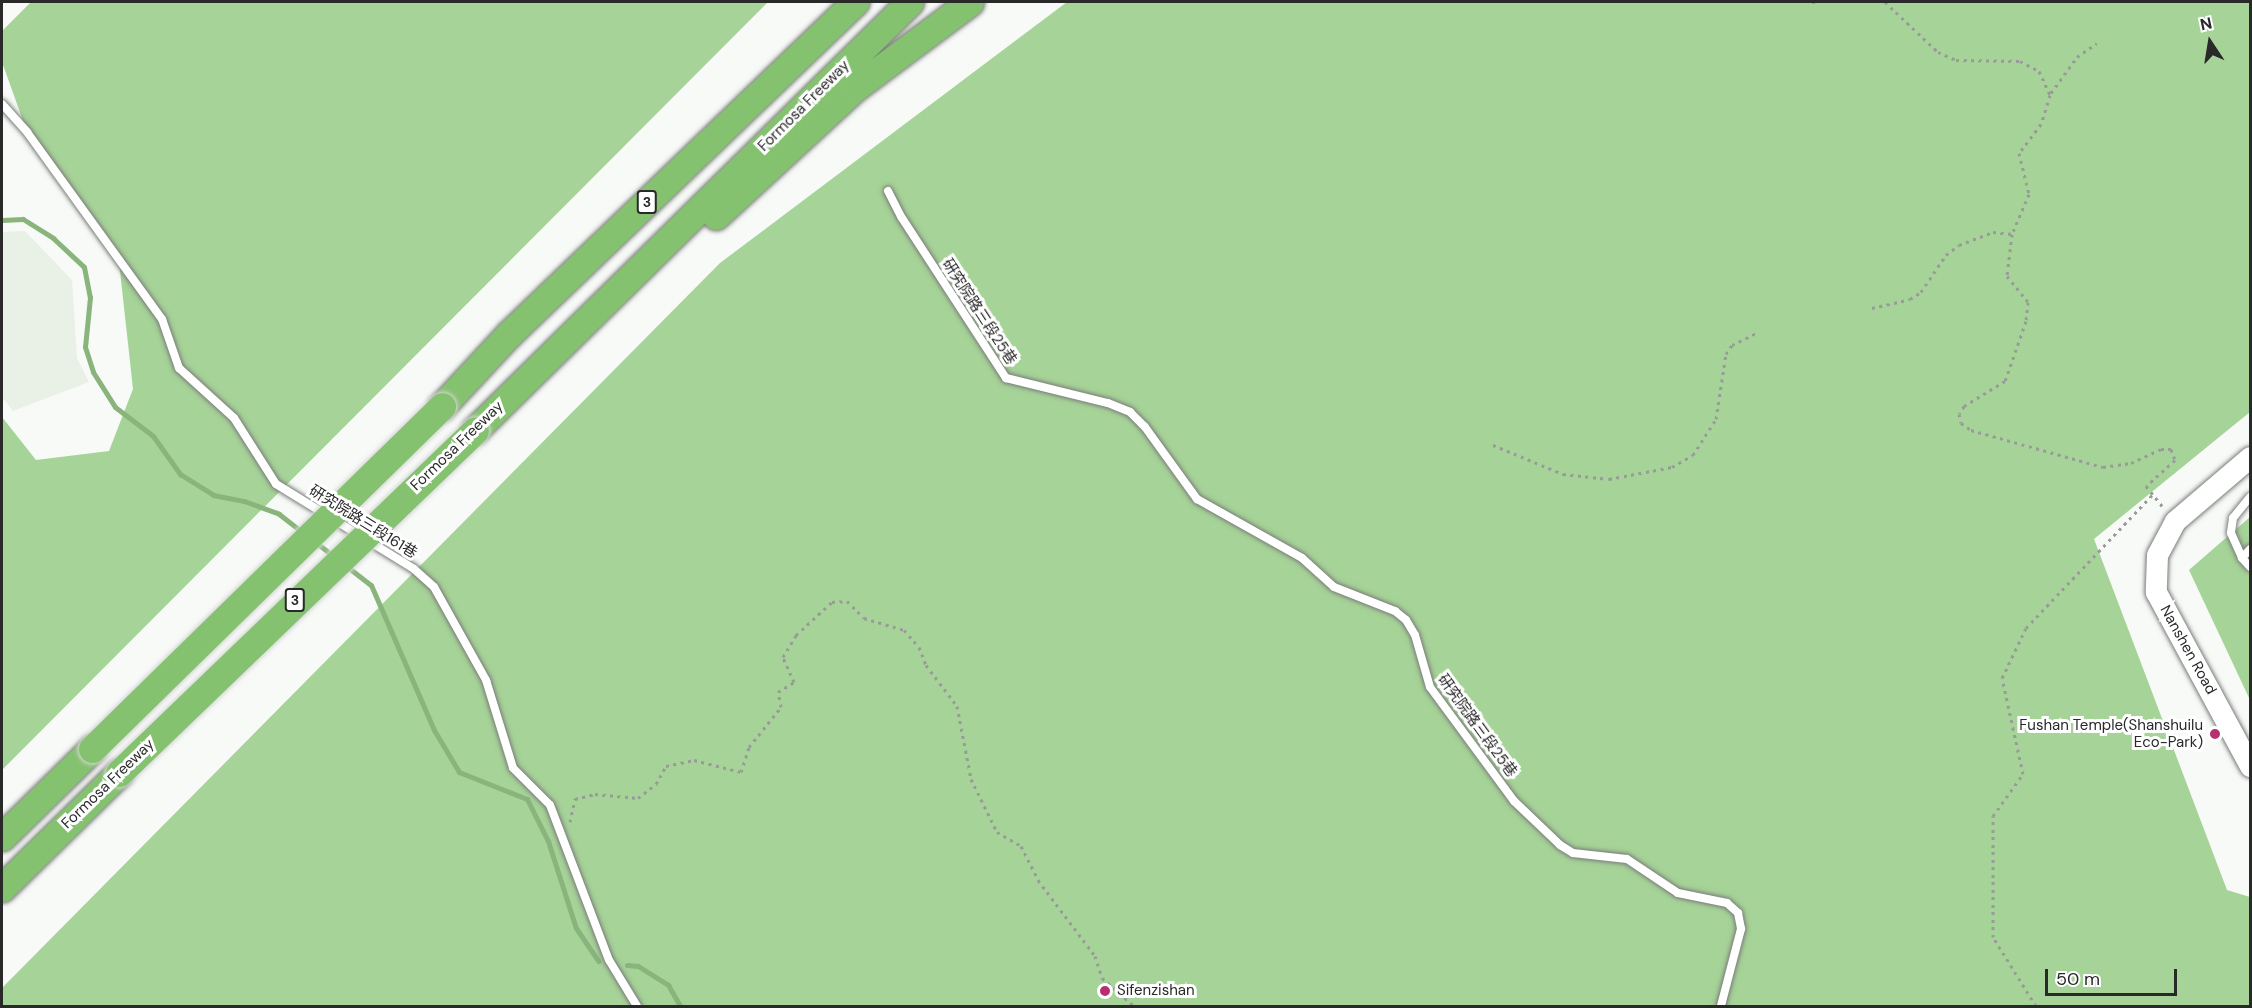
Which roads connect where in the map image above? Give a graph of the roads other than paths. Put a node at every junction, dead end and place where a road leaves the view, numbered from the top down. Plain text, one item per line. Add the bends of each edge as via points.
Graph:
1 (855, 2) edge
2 (910, 2) edge
3 (970, 2) edge
4 (2, 104) edge
5 (888, 190) dead end
6 (560, 345) junction
7 (2250, 457) edge
8 (2250, 497) edge
9 (2250, 549) edge
10 (2242, 558) junction
11 (2250, 567) edge
12 (2250, 766) edge
13 (2, 837) edge
14 (2, 888) edge
15 (637, 1006) edge
16 (1721, 1006) edge

1 - 13 highway, 3, bridge via 518,326 442,406
2 - 6 highway, Formosa Freeway / 3
3 - 6 highway via 856,87 738,197
4 - 15 lane, 研究院路三段161巷 via 27,132 162,319 179,368 234,418 276,484 414,569 434,587 486,680 513,768 550,804 609,960
5 - 16 lane, 研究院路三段25巷 via 902,218 1006,378 1130,412 1197,499 1302,558 1334,587 1395,611 1406,620 1415,634 1422,670 1436,696 1514,801 1560,845 1573,853 1627,859 1678,893 1727,903 1738,913 1741,929
6 - 14 highway, Formosa Freeway / 3, bridge
7 - 12 main road, Nanshen Road via 2175,521 2157,555 2156,592
8 - 10 lane via 2233,518 2235,548
9 - 10 lane
10 - 11 lane

